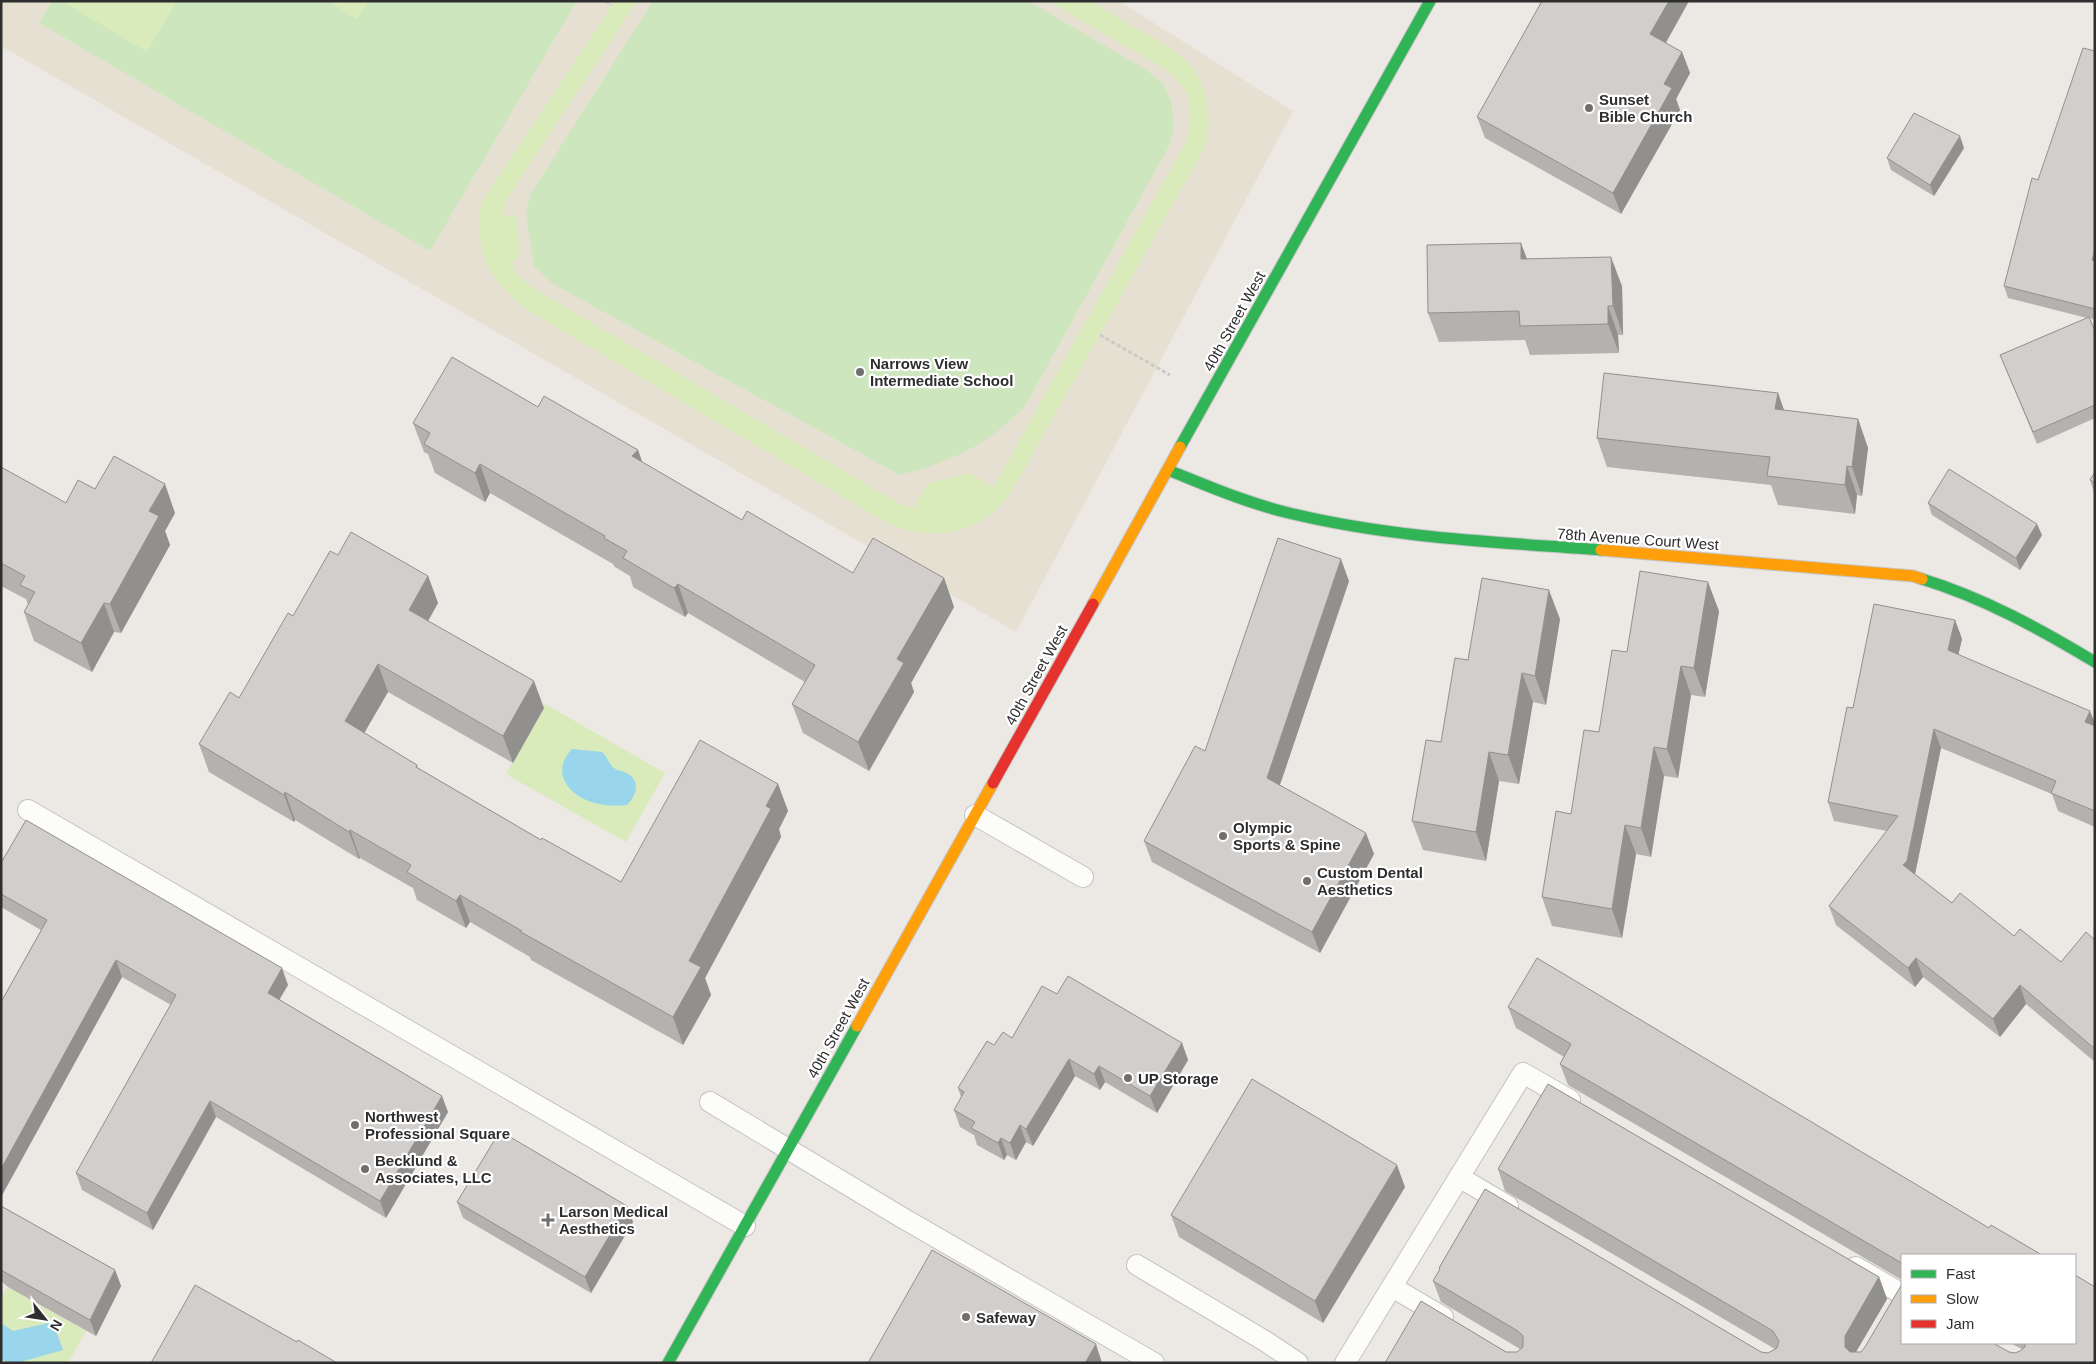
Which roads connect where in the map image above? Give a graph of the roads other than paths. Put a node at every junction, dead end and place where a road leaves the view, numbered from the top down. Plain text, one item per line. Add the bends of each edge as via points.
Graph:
1 (1430, 1) edge
2 (1168, 470) junction
3 (2095, 662) edge
4 (28, 810) dead end
5 (975, 815) junction
6 (1083, 877) dead end
7 (710, 1102) dead end
8 (1583, 1108) edge
9 (788, 1149) junction
10 (1459, 1177) junction
11 (1527, 1217) edge
12 (745, 1226) junction
13 (1842, 1258) edge
14 (1137, 1266) dead end
15 (1392, 1287) junction
16 (1899, 1300) edge
17 (1460, 1327) edge
18 (668, 1363) edge
19 (1154, 1363) edge
20 (1298, 1363) edge
21 (1345, 1363) edge

1 - 2 street, 40th Street West
2 - 3 street, 78th Avenue Court West via 1244,500 1332,523 1428,536 1914,576 1944,584 1985,602 2035,626
2 - 5 street, 40th Street West
4 - 12 lane
5 - 6 lane
5 - 9 street, 40th Street West
7 - 9 lane
8 - 10 lane via 1523,1073
9 - 12 street, 40th Street West
9 - 19 lane
10 - 11 lane
10 - 15 lane
12 - 18 street, 40th Street West
13 - 16 lane
14 - 20 lane
15 - 17 lane
15 - 21 lane

